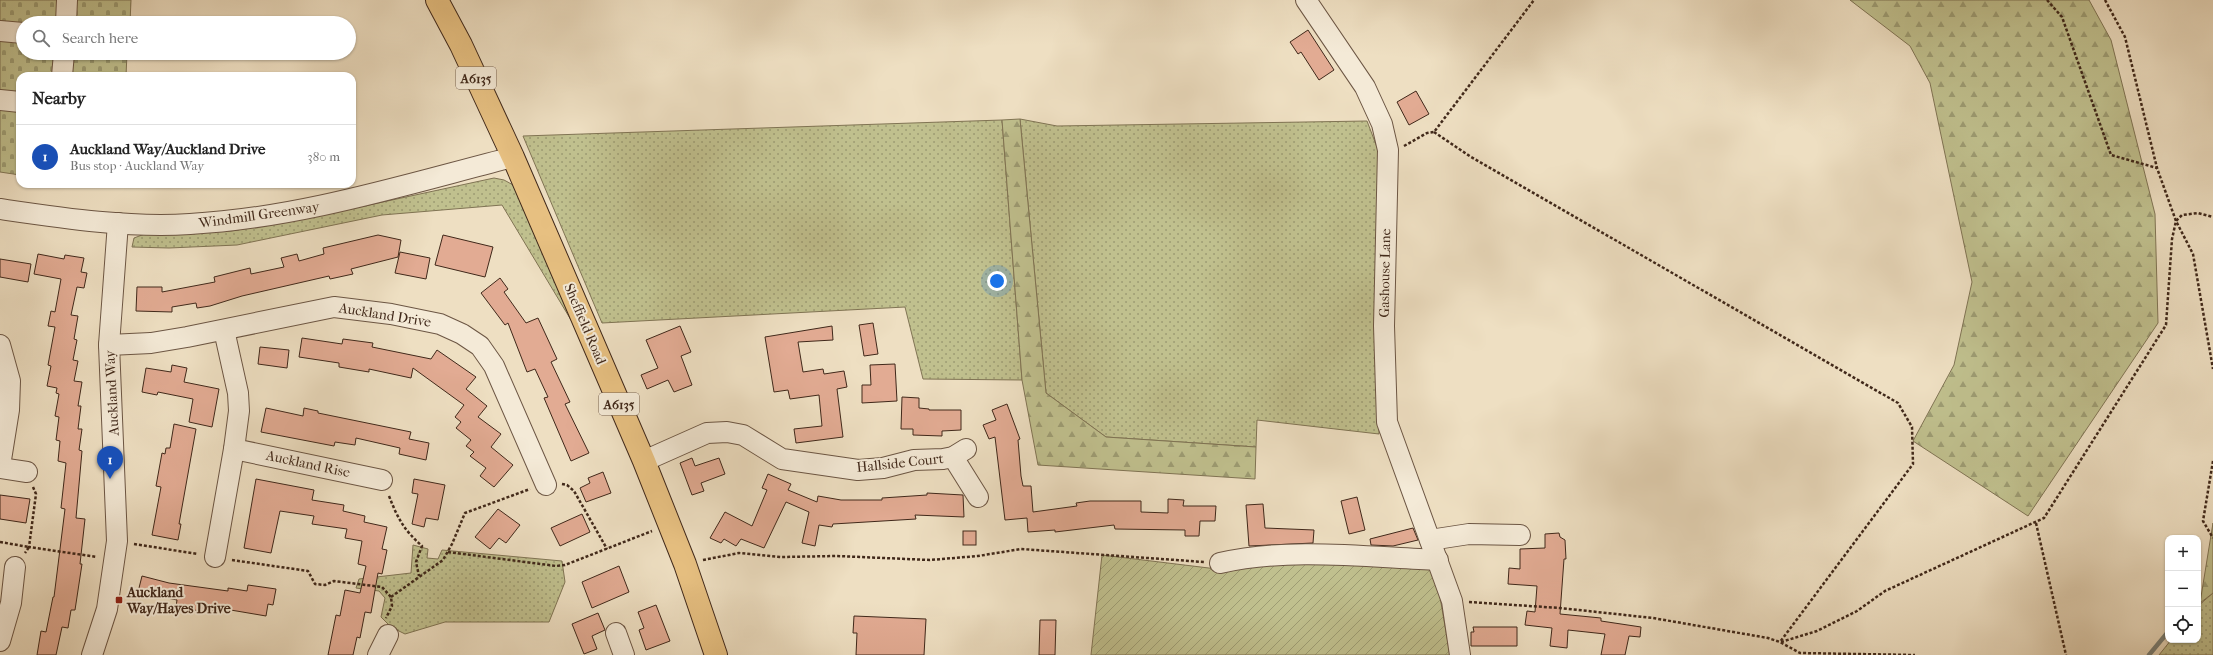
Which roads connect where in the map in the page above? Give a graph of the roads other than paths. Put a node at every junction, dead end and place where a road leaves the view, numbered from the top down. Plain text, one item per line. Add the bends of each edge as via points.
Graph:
1 (67, 0) edge
2 (437, 0) edge
3 (1306, 0) edge
4 (66, 16) edge
5 (0, 32) edge
6 (16, 33) edge
7 (63, 60) edge
8 (62, 72) edge
9 (0, 100) edge
10 (16, 102) edge
11 (513, 157) junction
12 (0, 209) edge
13 (118, 223) junction
14 (224, 330) junction
15 (0, 345) edge
16 (109, 345) junction
17 (234, 449) junction
18 (644, 461) junction
19 (0, 467) edge
20 (26, 472) road end
21 (382, 480) road end
22 (546, 484) road end
23 (978, 497) dead end
24 (1520, 535) dead end
25 (1430, 540) junction
26 (215, 557) road end
27 (1438, 560) junction
28 (1220, 563) road end
29 (15, 567) dead end
30 (616, 633) dead end
31 (388, 635) road end
32 (0, 640) edge
33 (92, 655) edge
34 (378, 655) edge
35 (624, 655) edge
36 (716, 655) edge
37 (1460, 655) edge

1 - 4 street
2 - 11 main road, Sheffield Road / A6135
3 - 25 street, Gashouse Lane via 1364,87 1382,124 1388,150 1384,326 1387,422
5 - 6 street
7 - 8 street
9 - 10 street
11 - 13 street, Windmill Greenway via 278,215 189,224
11 - 18 main road, Sheffield Road / A6135
12 - 13 street, Windmill Greenway
13 - 16 street, Auckland Way
14 - 16 street, Auckland Drive via 151,343
14 - 17 street via 238,393 239,411
14 - 22 street, Auckland Drive via 334,307 391,314 440,324 462,334 480,346 494,366
15 - 19 street via 10,381 9,410
16 - 33 street, Auckland Way via 117,551 107,608
17 - 21 street, Auckland Rise
17 - 26 street
18 - 23 street, Hallside Court via 707,433 727,432 743,435 782,459 858,470 883,468 914,460 943,459 959,453
18 - 36 main road, Sheffield Road / A6135 via 686,564
19 - 20 street
24 - 25 street via 1469,534
25 - 27 street, Gashouse Lane
27 - 28 street via 1301,555 1244,558
27 - 37 street, Gashouse Lane via 1452,601
29 - 32 street via 11,603
30 - 35 street
31 - 34 street

